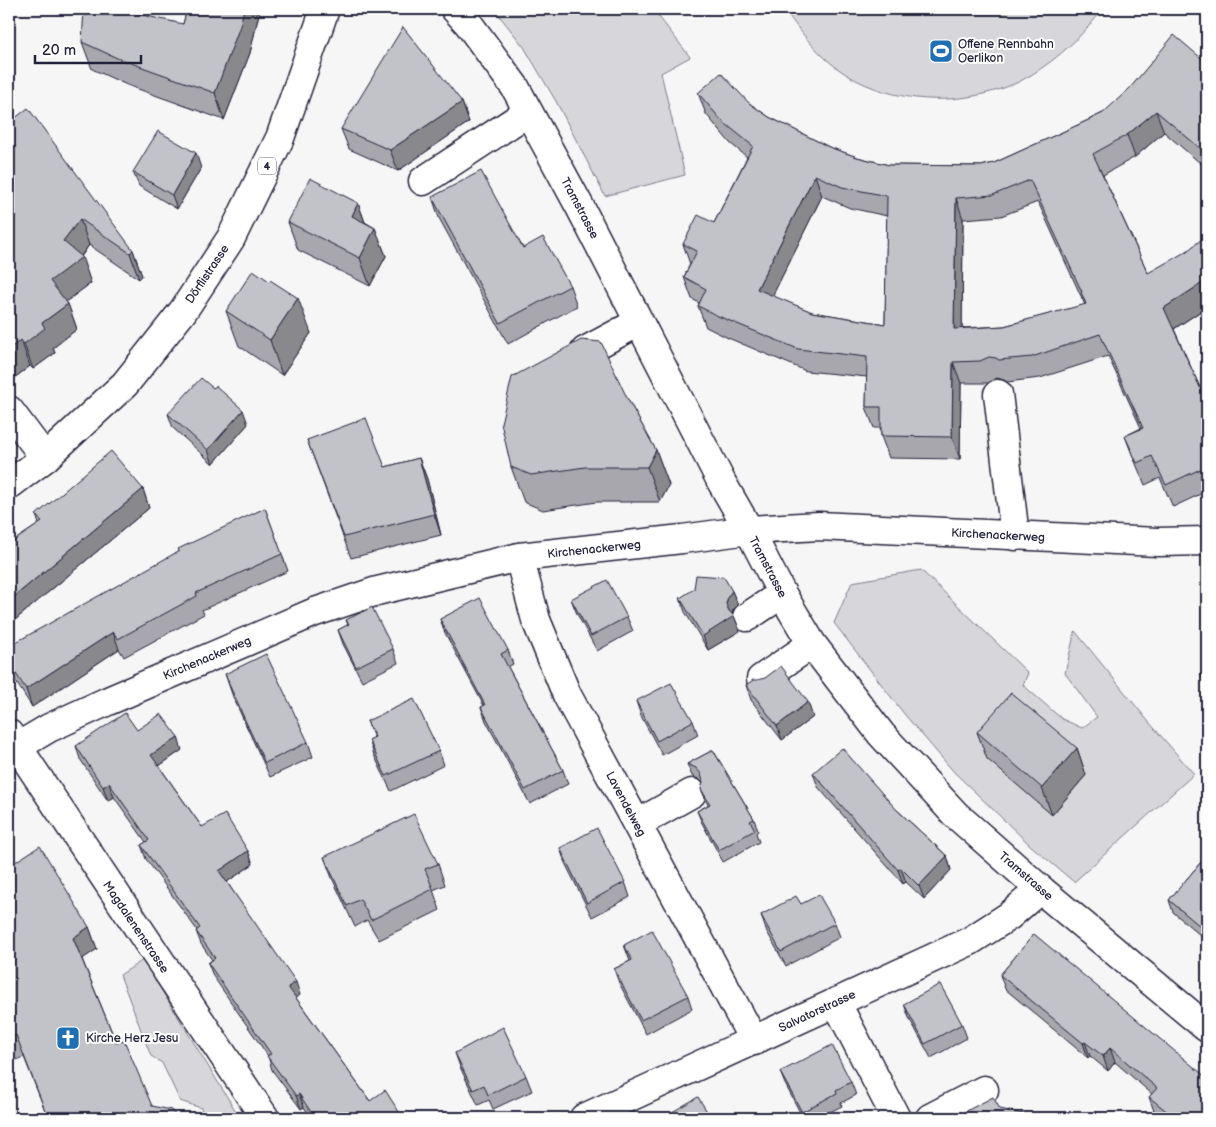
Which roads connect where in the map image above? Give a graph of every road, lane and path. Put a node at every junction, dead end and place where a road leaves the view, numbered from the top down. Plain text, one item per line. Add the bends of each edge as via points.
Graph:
1 (325, 9) edge
2 (455, 9) edge
3 (528, 112) junction
4 (423, 181) dead end
5 (639, 322) junction
6 (585, 351) edge
7 (998, 394) dead end
8 (10, 414) edge
9 (45, 458) junction
10 (9, 486) edge
11 (749, 530) junction
12 (1015, 536) junction
13 (1207, 541) edge
14 (519, 557) junction
15 (782, 594) junction
16 (747, 617) dead end
17 (812, 644) junction
18 (761, 679) edge
19 (13, 740) edge
20 (692, 793) dead end
21 (637, 824) junction
22 (1040, 889) junction
23 (836, 1002) junction
24 (1207, 1028) edge
25 (754, 1041) junction
26 (984, 1090) dead end
27 (597, 1116) edge
28 (265, 1118) edge
29 (896, 1118) edge
30 (930, 1118) edge

1 - 9 street, Dörflistrasse / 4 via 280,138 231,238 183,311 125,384
2 - 3 street, Tramstrasse via 515,87
3 - 4 street
3 - 5 street, Tramstrasse
5 - 6 street
5 - 11 street, Tramstrasse
7 - 12 street
8 - 9 street
9 - 10 street, Dörflistrasse / 4
11 - 12 street, Kirchenackerweg via 819,526
11 - 14 street, Kirchenackerweg
11 - 15 street, Tramstrasse
12 - 13 street, Kirchenackerweg
14 - 19 street, Kirchenackerweg via 377,591 315,612 49,728
14 - 21 street, Lavendelweg via 536,620 567,695
15 - 16 street
15 - 17 street, Tramstrasse
17 - 18 street
17 - 22 street, Tramstrasse via 881,734 955,814
19 - 28 street, Magdalenenstrasse
20 - 21 street
21 - 25 street, Lavendelweg
22 - 23 street, Salvatorstrasse via 1010,916 970,941
22 - 24 street, Tramstrasse
23 - 25 street, Salvatorstrasse
23 - 29 street
25 - 27 street, Salvatorstrasse
26 - 30 street

